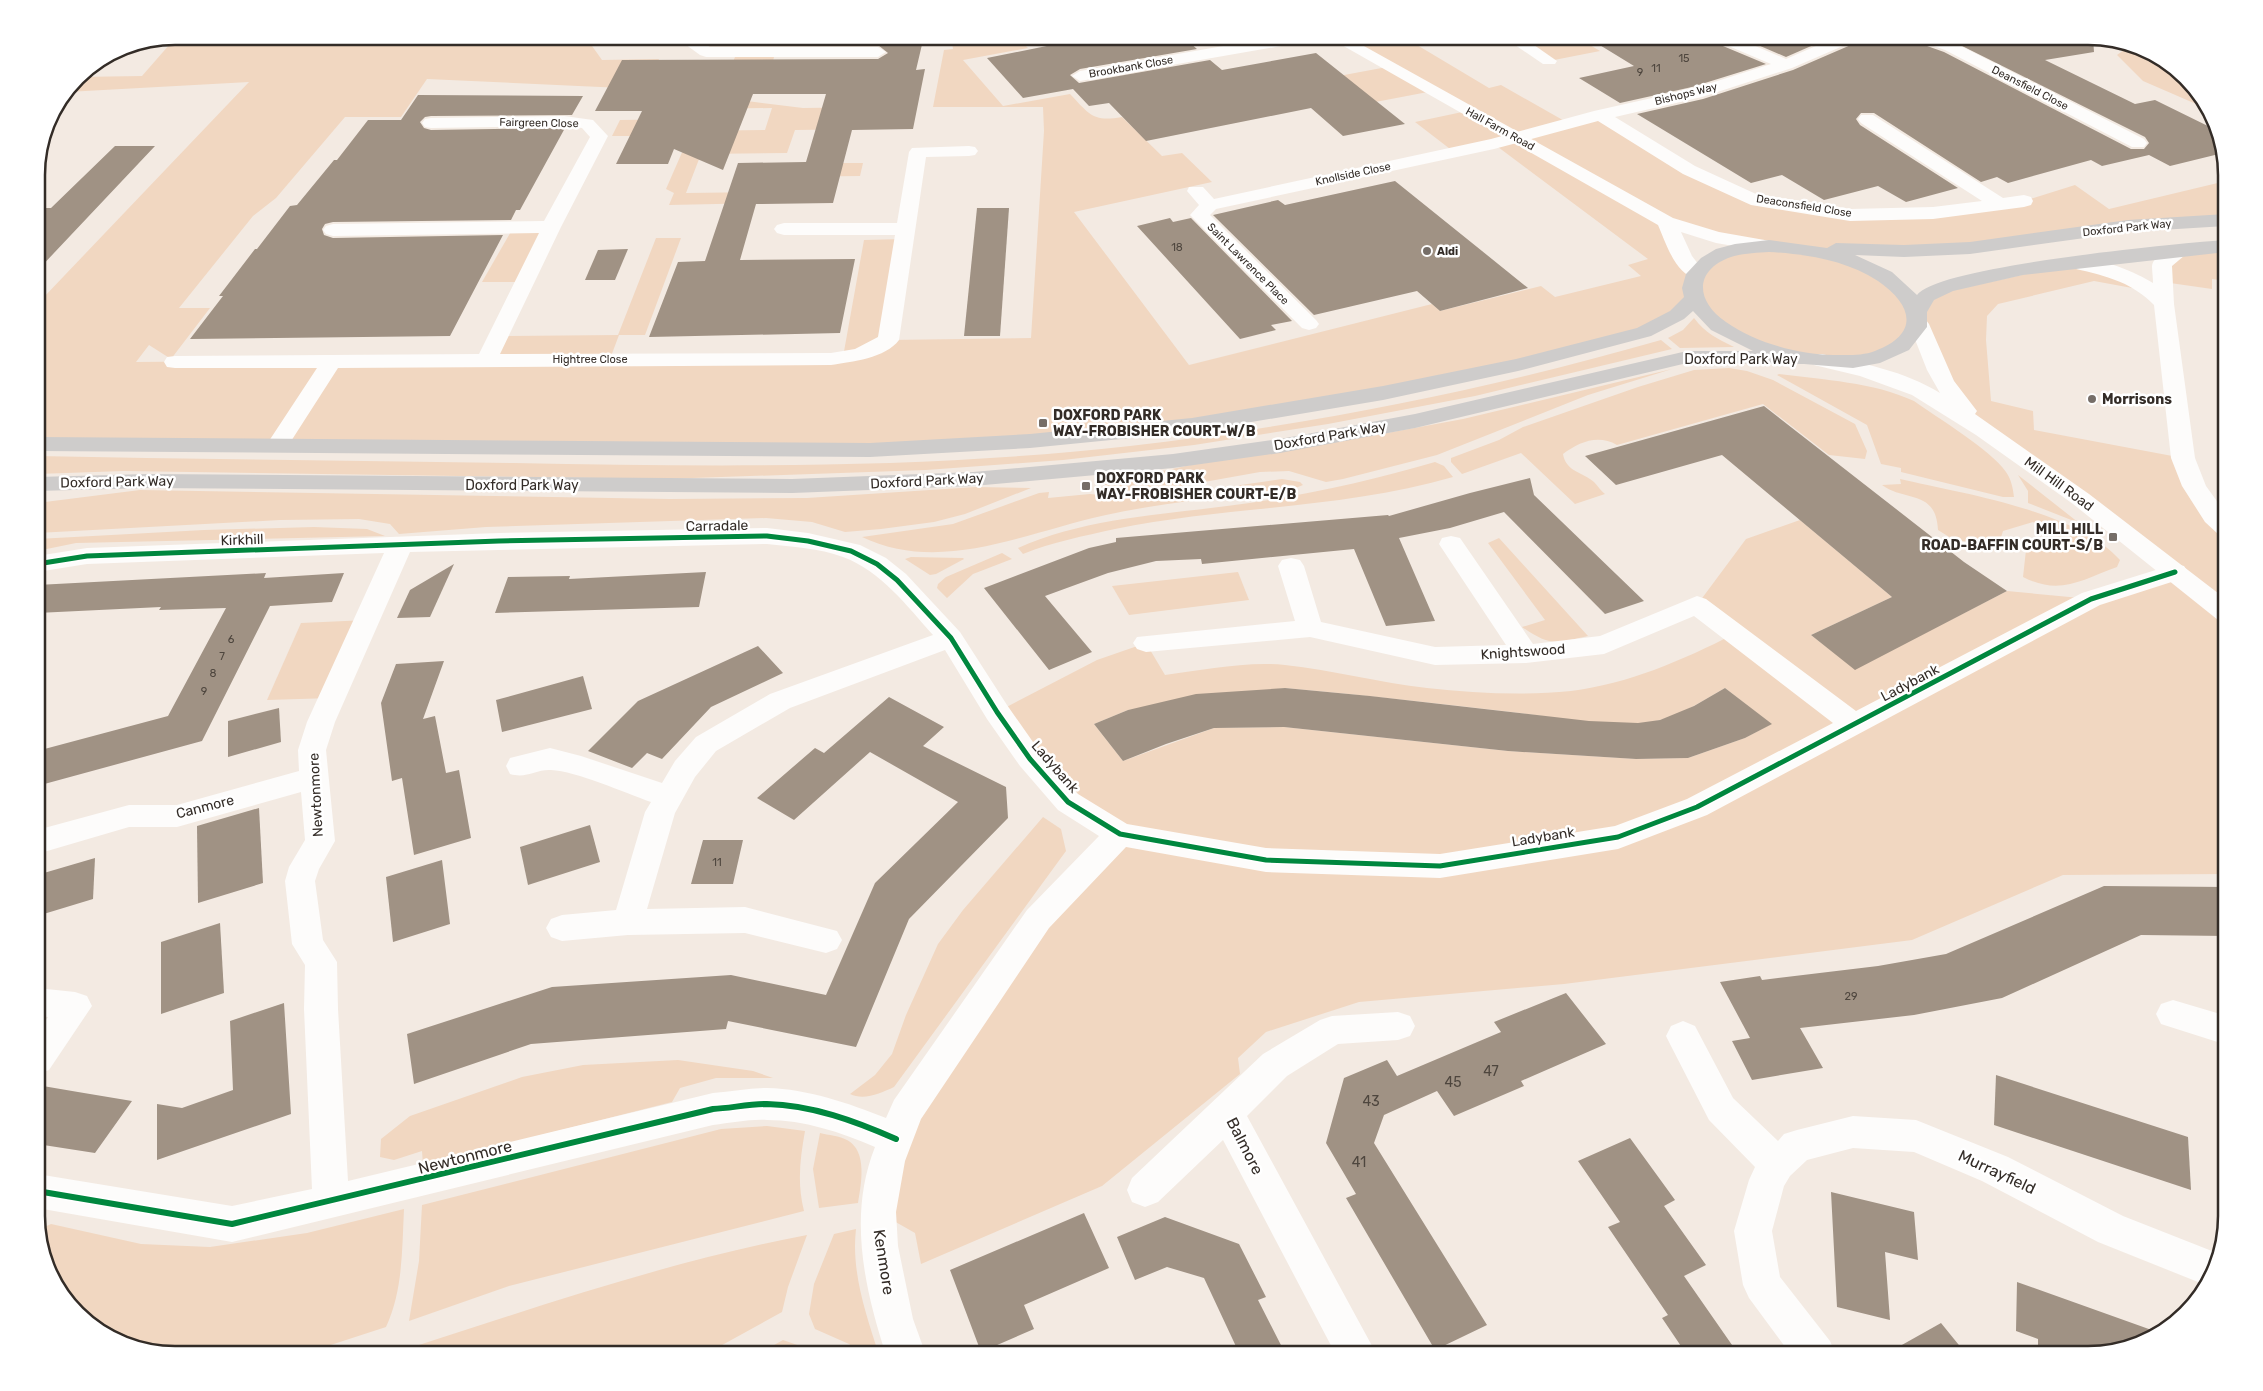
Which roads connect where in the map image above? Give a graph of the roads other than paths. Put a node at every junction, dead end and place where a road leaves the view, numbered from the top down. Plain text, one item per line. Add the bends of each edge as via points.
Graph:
1 (696, 45) edge
2 (1238, 45) edge
3 (1258, 45) edge
4 (1350, 45) edge
5 (1524, 45) edge
6 (1739, 45) edge
7 (1832, 45) edge
8 (1945, 45) edge
9 (1241, 48) junction
10 (878, 52) dead end
11 (1549, 61) dead end
12 (1786, 65) junction
13 (1080, 76) dead end
14 (1600, 115) junction
15 (1867, 119) dead end
16 (431, 123) dead end
17 (2146, 127) dead end
18 (2118, 133) junction
19 (1514, 136) junction
20 (1895, 137) junction
21 (1870, 140) dead end
22 (2138, 143) dead end
23 (969, 151) dead end
24 (1203, 198) joint
25 (2024, 201) dead end
26 (1999, 204) junction
27 (2218, 220) edge
28 (1666, 222) junction
29 (551, 227) junction
30 (784, 229) dead end
31 (906, 229) junction
32 (333, 230) dead end
33 (1769, 246) junction
34 (1790, 247) junction
35 (2218, 247) edge
36 (2181, 250) junction
37 (2075, 262) junction
38 (1695, 273) junction
39 (1694, 299) junction
40 (2164, 304) junction
41 (1918, 318) junction
42 (1309, 324) dead end
43 (487, 359) junction
44 (1814, 359) junction
45 (332, 360) junction
46 (175, 362) dead end
47 (1984, 430) junction
48 (45, 444) edge
49 (278, 444) junction
50 (45, 484) edge
51 (2218, 521) edge
52 (448, 544) joint
53 (1452, 544) dead end
54 (400, 546) junction
55 (45, 563) edge
56 (1291, 566) dead end
57 (2175, 572) junction
58 (2218, 607) edge
59 (1310, 628) junction
60 (951, 638) junction
61 (1146, 643) dead end
62 (1526, 654) junction
63 (1855, 725) junction
64 (520, 766) dead end
65 (314, 778) junction
66 (668, 797) junction
67 (1120, 834) junction
68 (45, 839) edge
69 (628, 922) junction
70 (562, 928) dead end
71 (826, 940) dead end
72 (45, 1003) edge
73 (2173, 1014) dead end
74 (1398, 1026) dead end
75 (2218, 1028) edge
76 (1683, 1036) dead end
77 (45, 1046) edge
78 (1227, 1113) junction
79 (896, 1139) junction
80 (1777, 1164) junction
81 (1145, 1190) dead end
82 (45, 1193) edge
83 (330, 1202) junction
84 (2207, 1267) edge
85 (903, 1346) edge
86 (1352, 1346) edge
87 (1809, 1346) edge

1 - 10 street via 706,52 831,61
2 - 9 street
3 - 9 street, Brookbank Close
4 - 19 street, Hall Farm Road
5 - 11 street
6 - 12 street
7 - 12 street, Bishops Way
8 - 18 street, Deansfield Close
9 - 13 street, Brookbank Close
12 - 14 street, Bishops Way via 1696,93
14 - 19 street, Bishops Way
14 - 26 street, Deaconsfield Close via 1689,170 1751,198 1850,215 1933,213
15 - 20 street
16 - 29 street, Fairgreen Close via 564,121 587,124 599,136
17 - 18 street
18 - 22 street, Deansfield Close
19 - 24 street, Knollside Close via 1494,144
19 - 28 street, Hall Farm Road
20 - 21 street
20 - 26 street
23 - 31 street, Hightree Close via 918,152
24 - 42 street, Saint Lawrence Place via 1198,215
25 - 26 street, Deaconsfield Close
27 - 34 main road, Doxford Park Way via 2128,226 1970,248 1904,251
28 - 33 street, Hall Farm Road via 1716,237
28 - 38 street via 1683,257
29 - 32 street
29 - 43 street, Fairgreen Close
30 - 31 street
31 - 43 street, Hightree Close via 888,340 861,354 831,359
33 - 34 main road, Doxford Park Way
33 - 38 main road, Doxford Park Way via 1718,255
34 - 41 main road, Doxford Park Way via 1828,254 1876,272 1904,290
35 - 36 main road, Doxford Park Way
36 - 37 main road, Doxford Park Way
36 - 40 street via 2162,264
37 - 40 street via 2122,272 2154,292
37 - 41 main road, Doxford Park Way via 2023,269 1946,287 1927,296
38 - 39 main road via 1691,288
39 - 44 main road, Doxford Park Way via 1716,324 1731,334 1766,349
39 - 49 main road via 1677,315 1644,332 1518,365 1383,393 1173,427 1030,441 870,450
40 - 51 street via 2183,458 2194,486
41 - 44 main road, Doxford Park Way via 1908,342 1892,352 1856,363
41 - 47 street, Mill Hill Road via 1933,364 1949,393
43 - 45 street, Hightree Close
44 - 47 street, Mill Hill Road via 1867,371 1920,390
44 - 50 main road, Doxford Park Way via 1687,357 1415,421 1280,446 1173,461 973,479 792,486 147,481
45 - 46 street, Hightree Close
45 - 49 street
47 - 57 street, Mill Hill Road
48 - 49 main road
52 - 54 street, Kirkhill
52 - 60 street, Carradale via 499,540 767,536 808,541 851,550 877,564
53 - 62 street
54 - 55 street, Kirkhill via 87,556
54 - 65 street, Newtonmore via 321,722 312,750
56 - 59 street
57 - 58 street, Mill Hill Road
57 - 63 street, Ladybank via 2091,599
59 - 61 street, Knightswood
59 - 62 street, Knightswood via 1435,656
60 - 66 street via 780,701 739,723 706,744 684,769
60 - 67 street, Ladybank via 1030,759 1068,802
62 - 63 street, Knightswood via 1604,644 1697,605
63 - 67 street, Ladybank via 1697,807 1618,836 1440,866 1266,860
64 - 66 street via 550,759 571,763
65 - 68 street, Canmore via 177,816 129,816
65 - 83 street, Newtonmore via 320,841 304,867 300,881 308,944 322,962 321,1009
66 - 69 street via 660,812
67 - 79 street via 1038,919 906,1110
69 - 70 street
69 - 71 street via 745,920
72 - 77 street via 74,1006
73 - 75 street
74 - 78 street, Balmore via 1332,1030 1275,1065
76 - 80 street via 1721,1109
78 - 81 street
78 - 86 street, Balmore
79 - 83 street, Newtonmore via 860,1123 817,1111 767,1104 713,1109
79 - 85 street, Kenmore via 888,1160 878,1212 879,1246 894,1320
80 - 84 street, Murrayfield via 1797,1146 1853,1132 1916,1136 1995,1169 2111,1229
80 - 87 street, Murrayfield via 1768,1180 1753,1231 1762,1285
82 - 83 street, Newtonmore via 232,1224

